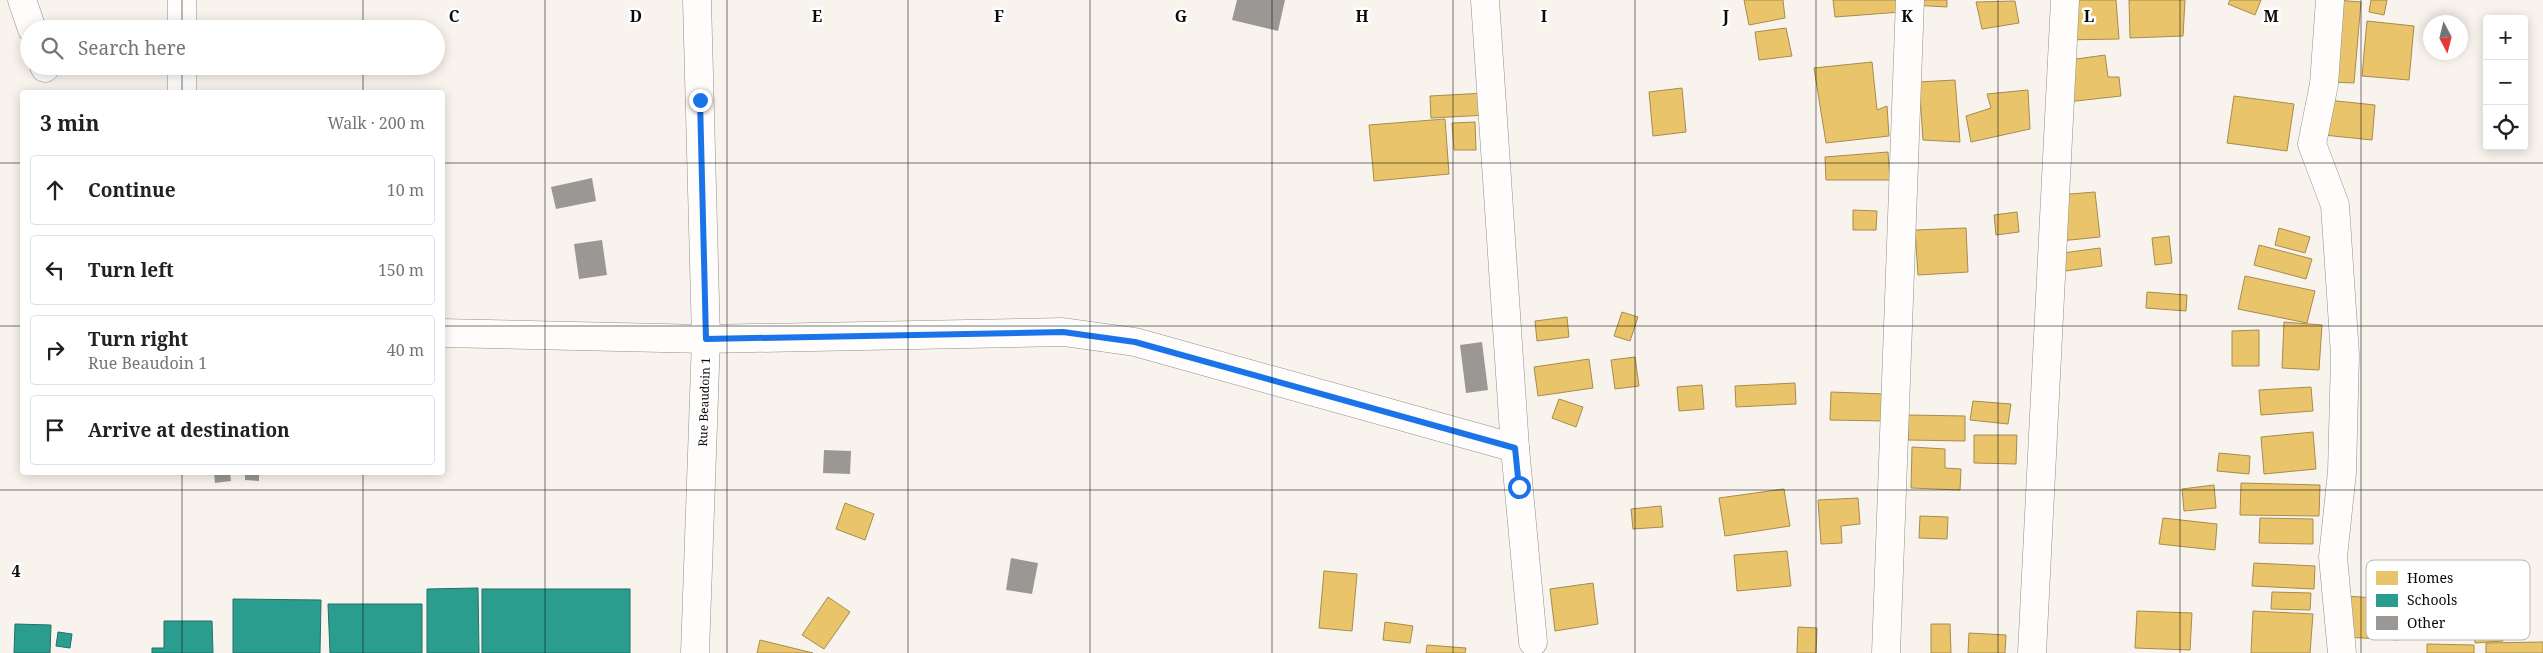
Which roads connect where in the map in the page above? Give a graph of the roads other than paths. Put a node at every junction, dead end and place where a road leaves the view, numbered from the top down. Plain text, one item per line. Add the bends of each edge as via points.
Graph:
1 (22, 0) edge
2 (182, 0) edge
3 (698, 0) edge
4 (1485, 0) edge
5 (1910, 0) edge
6 (2064, 0) edge
7 (2330, 0) edge
8 (29, 20) edge
9 (182, 20) edge
10 (182, 75) edge
11 (182, 90) edge
12 (445, 333) edge
13 (706, 339) junction
14 (1515, 448) junction
15 (1533, 642) dead end
16 (695, 653) edge
17 (1886, 653) edge
18 (2032, 653) edge
19 (2342, 653) edge

1 - 8 street
2 - 9 street
3 - 13 street, Rue Beaudoin 1
4 - 14 street
5 - 17 street
6 - 18 street
7 - 19 street via 2324,84 2312,144 2335,205 2345,355 2342,472 2333,557
10 - 11 street
12 - 13 street
13 - 14 street via 1063,332 1135,342
13 - 16 street, Rue Beaudoin 1
14 - 15 street

